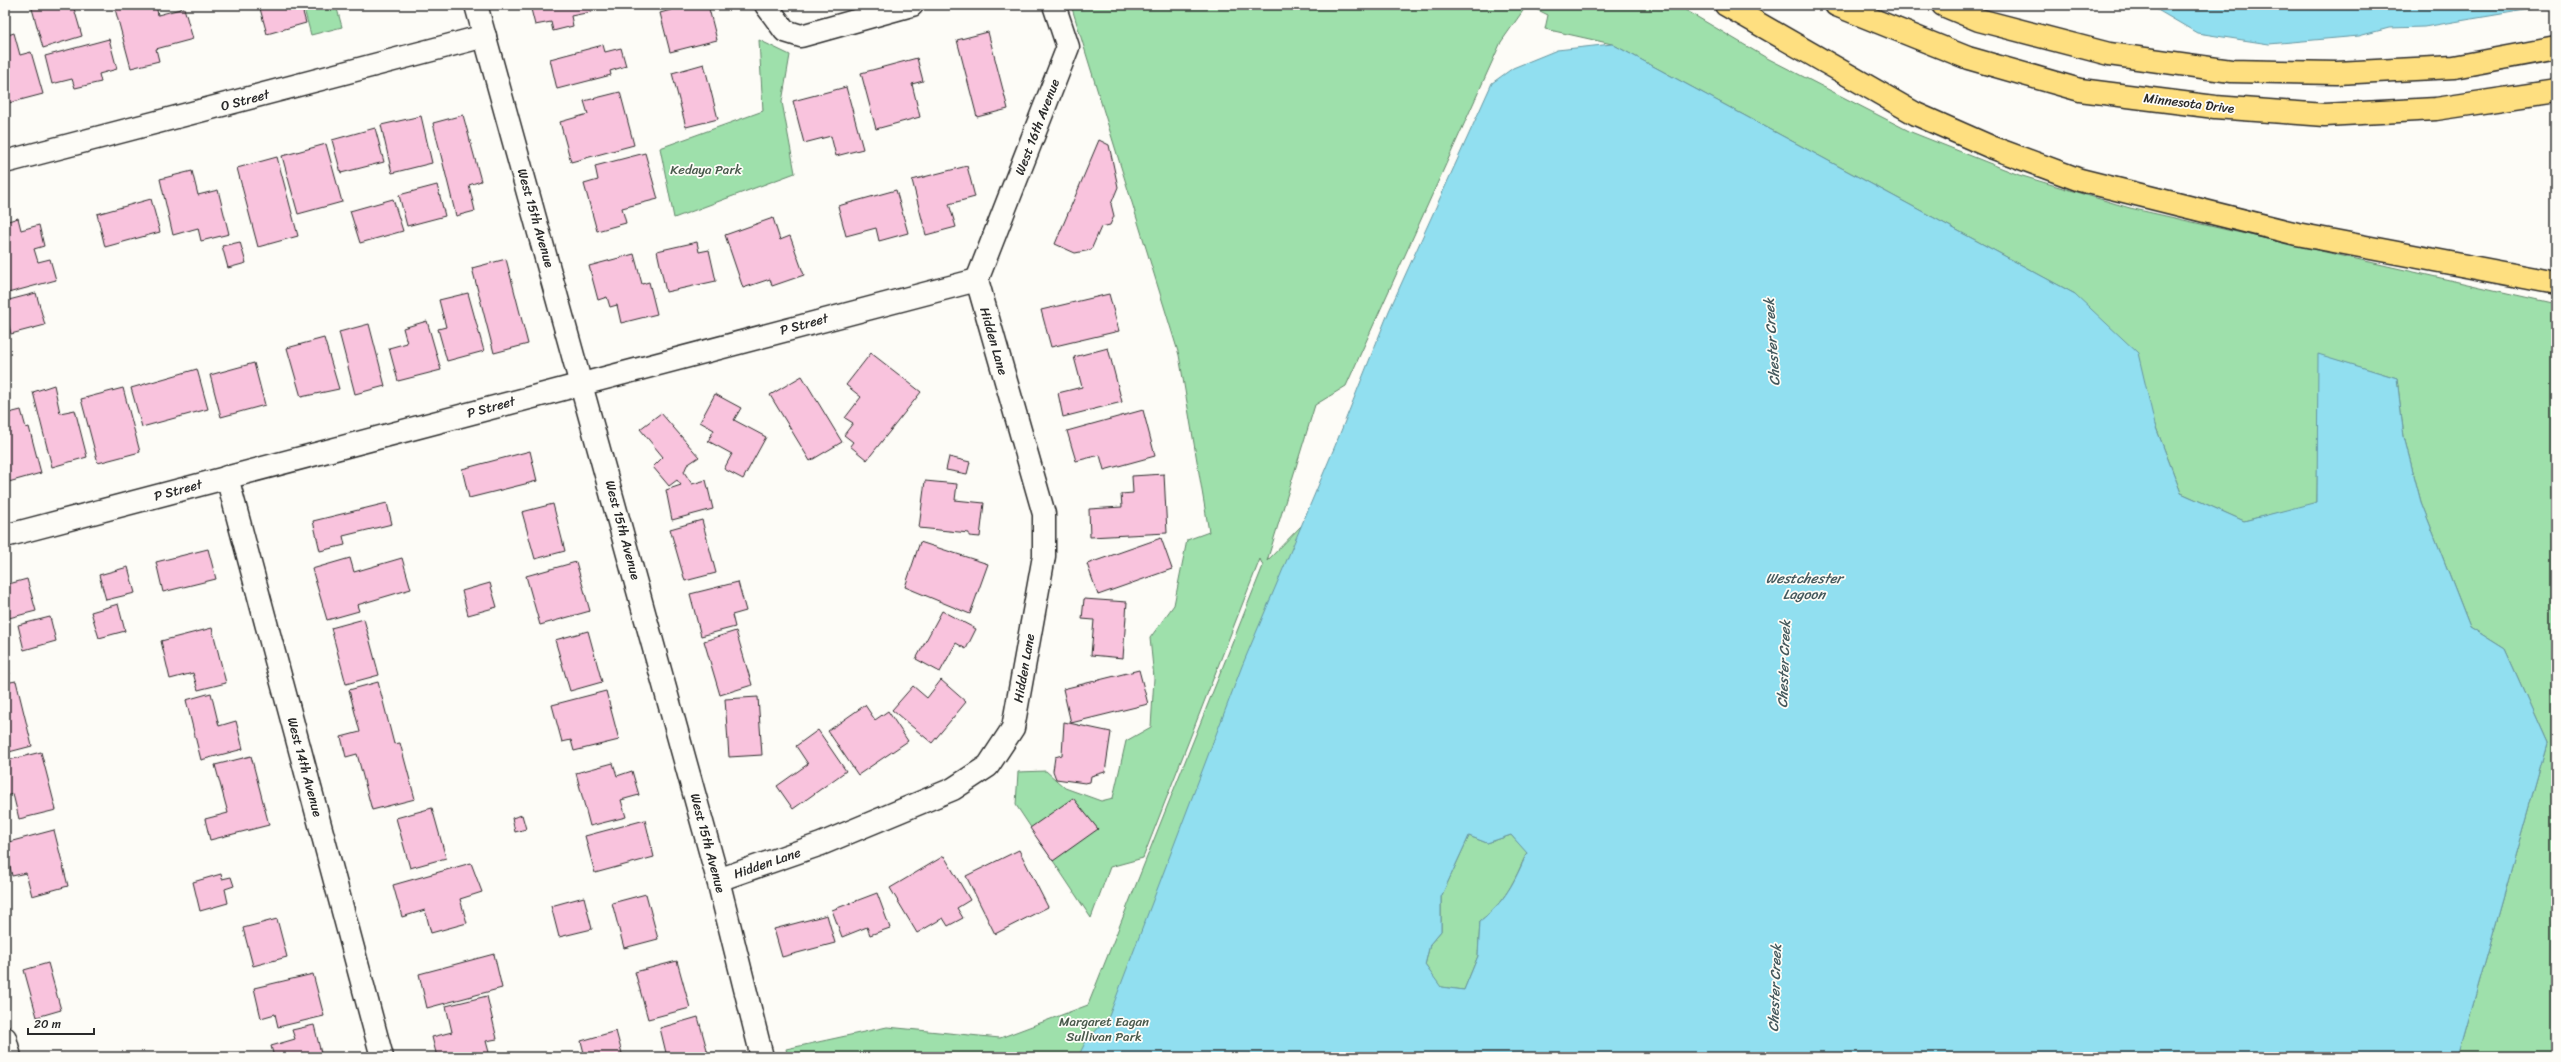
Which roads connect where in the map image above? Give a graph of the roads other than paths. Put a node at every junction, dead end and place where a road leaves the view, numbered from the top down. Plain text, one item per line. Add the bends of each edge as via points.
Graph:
1 (476, 5) edge
2 (766, 5) edge
3 (912, 5) edge
4 (1054, 5) edge
5 (1726, 5) edge
6 (1836, 5) edge
7 (1943, 5) edge
8 (485, 36) junction
9 (2556, 48) edge
10 (2556, 91) edge
11 (5, 162) edge
12 (977, 280) junction
13 (2556, 283) edge
14 (582, 382) junction
15 (228, 477) junction
16 (5, 536) edge
17 (718, 880) junction
18 (5, 1038) edge
19 (10, 1057) edge
20 (382, 1057) edge
21 (762, 1057) edge

1 - 8 street, West 15th Avenue
2 - 3 street via 785,31 801,36
4 - 12 street, West 16th Avenue via 1068,47
5 - 13 main road via 1916,114 1991,147 2080,180 2297,234
6 - 10 main road, Minnesota Drive via 1968,58 2080,90 2215,107 2325,115 2436,109
7 - 9 main road via 1979,20 2109,54 2231,71 2337,73 2454,67
8 - 11 street, O Street
8 - 14 street, West 15th Avenue
12 - 14 street, P Street
12 - 17 street, Hidden Lane via 1044,514 1044,556 1013,728 988,766 953,789 821,844
14 - 15 street, P Street
14 - 17 street, West 15th Avenue
15 - 16 street, P Street
15 - 20 street, West 14th Avenue
17 - 21 street, West 15th Avenue
18 - 19 street

